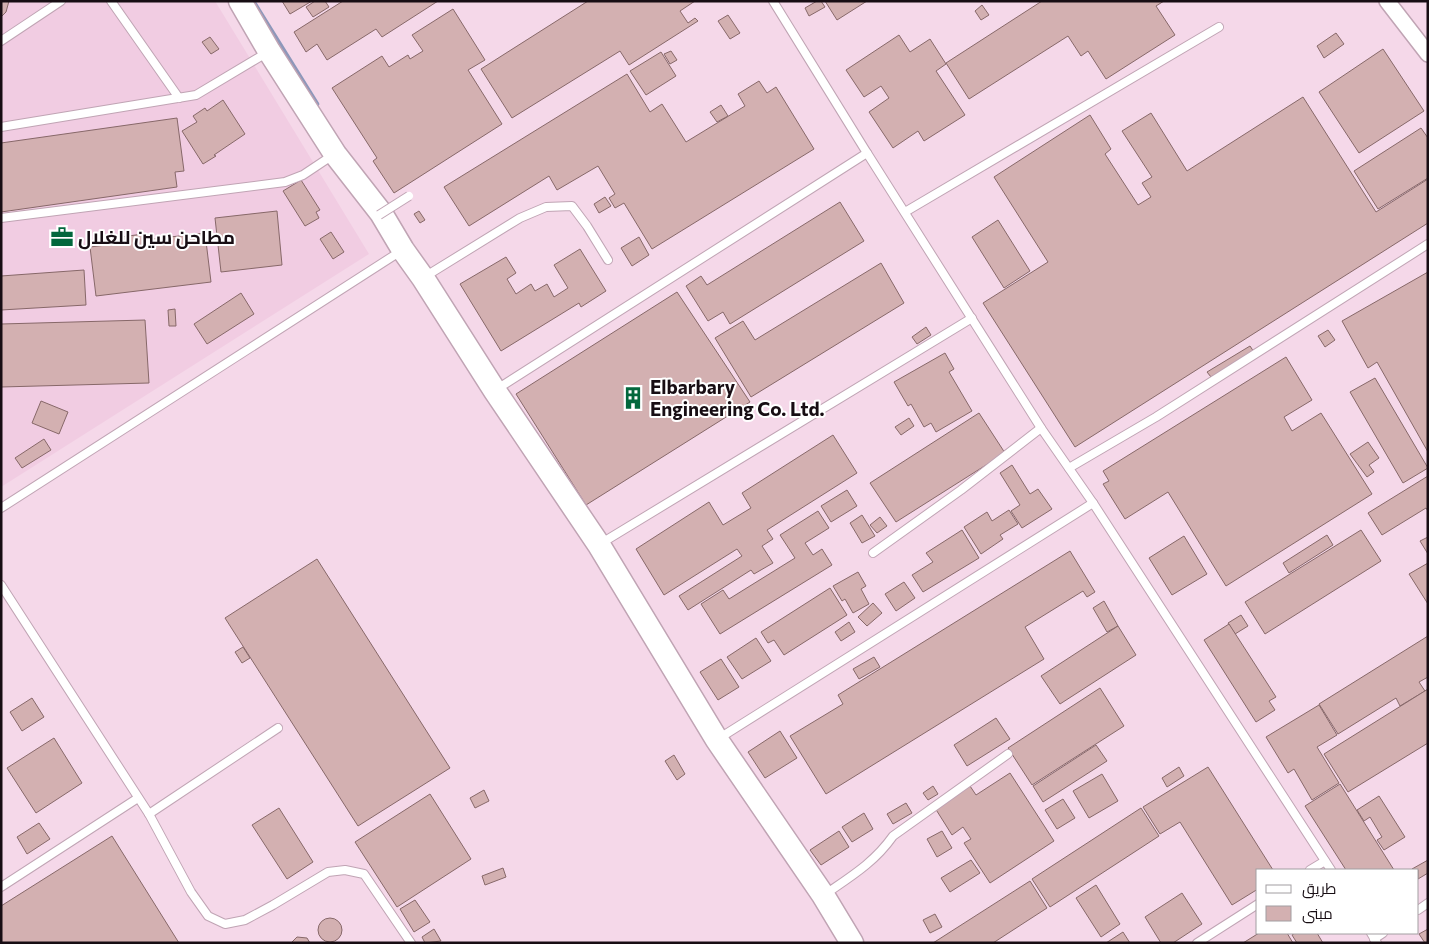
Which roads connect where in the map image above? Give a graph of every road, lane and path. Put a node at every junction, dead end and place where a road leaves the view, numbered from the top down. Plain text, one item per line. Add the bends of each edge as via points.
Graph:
1 (60, 1) edge
2 (111, 1) edge
3 (240, 1) edge
4 (1387, 1) edge
5 (775, 2) edge
6 (1219, 27) dead end
7 (1, 41) edge
8 (269, 51) junction
9 (1428, 54) edge
10 (179, 98) junction
11 (1, 127) edge
12 (867, 153) junction
13 (335, 154) junction
14 (409, 196) dead end
15 (905, 212) junction
16 (380, 214) junction
17 (1, 218) edge
18 (1428, 244) edge
19 (403, 250) junction
20 (608, 260) dead end
21 (423, 278) junction
22 (972, 318) junction
23 (495, 391) junction
24 (1042, 428) junction
25 (1069, 468) junction
26 (1093, 503) junction
27 (1, 508) edge
28 (599, 545) junction
29 (873, 553) dead end
30 (1, 585) edge
31 (278, 728) dead end
32 (717, 740) junction
33 (1008, 754) dead end
34 (138, 798) junction
35 (149, 814) junction
36 (1325, 861) junction
37 (1312, 869) edge
38 (1330, 869) edge
39 (1, 887) edge
40 (824, 895) junction
41 (1256, 905) edge
42 (411, 943) edge
43 (852, 943) edge
44 (1197, 943) edge

1 - 7 lane
2 - 10 lane
3 - 8 street
4 - 9 street
5 - 12 lane
6 - 15 lane
8 - 10 lane via 196,95
8 - 13 street
10 - 11 lane
12 - 15 lane
12 - 23 lane
13 - 16 street
13 - 17 lane via 303,175 285,182
14 - 16 lane, bridge
15 - 22 lane
16 - 19 street
18 - 25 lane via 1156,417
19 - 21 street
19 - 27 lane
20 - 21 lane via 572,206 546,207 513,222
21 - 23 street
22 - 24 lane
22 - 28 lane
23 - 28 street
24 - 25 lane
24 - 29 lane
25 - 26 lane
26 - 32 lane
26 - 36 lane
28 - 32 street
30 - 34 lane
31 - 35 lane
32 - 40 street
33 - 40 lane via 893,836 870,863
34 - 35 lane
34 - 39 lane
35 - 42 lane via 191,892 208,916 225,924 245,920 328,872 345,870 364,874
36 - 37 lane
36 - 38 lane
40 - 43 street
41 - 44 lane

